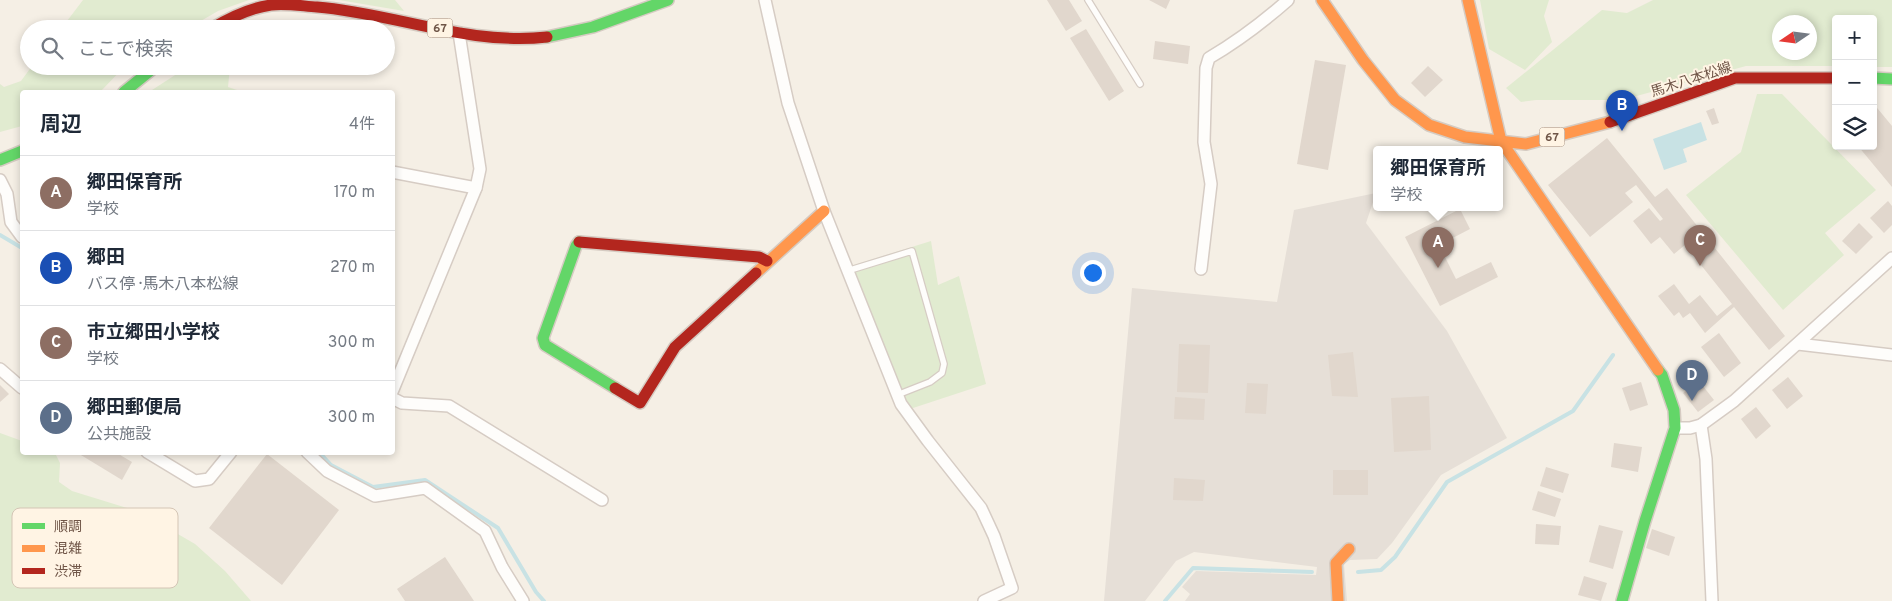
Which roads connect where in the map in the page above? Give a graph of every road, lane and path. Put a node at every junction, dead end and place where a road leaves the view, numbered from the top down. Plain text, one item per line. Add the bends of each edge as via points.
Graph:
1 (668, 0) edge
2 (765, 0) edge
3 (1088, 0) edge
4 (1288, 0) edge
5 (1322, 0) edge
6 (1468, 0) edge
7 (225, 20) edge
8 (459, 33) junction
9 (145, 75) edge
10 (1832, 78) edge
11 (1877, 78) edge
12 (1892, 78) edge
13 (1140, 84) dead end
14 (126, 90) edge
15 (1501, 141) junction
16 (20, 152) edge
17 (0, 160) edge
18 (395, 173) edge
19 (0, 180) edge
20 (476, 188) junction
21 (824, 211) junction
22 (20, 234) edge
23 (1892, 258) edge
24 (767, 261) junction
25 (1201, 269) dead end
26 (847, 271) junction
27 (1798, 344) junction
28 (1892, 355) edge
29 (398, 366) edge
30 (0, 369) edge
31 (395, 379) edge
32 (20, 386) edge
33 (898, 395) junction
34 (395, 400) edge
35 (1701, 425) junction
36 (1675, 428) junction
37 (152, 455) edge
38 (228, 455) edge
39 (310, 455) edge
40 (602, 500) dead end
41 (1349, 549) dead end
42 (523, 601) edge
43 (984, 601) edge
44 (1338, 601) edge
45 (1622, 601) edge
46 (1712, 601) edge

1 - 8 street, 67 via 602,26 557,36 516,39
2 - 21 street via 788,103
3 - 13 lane
4 - 25 street via 1264,22 1209,58 1204,142 1211,184
5 - 15 street, 馬木八本松線 / 67 via 1395,100 1429,125 1465,137
6 - 15 street
7 - 8 street, 67 via 271,5 333,7
8 - 20 street via 480,169
9 - 14 street
10 - 15 street, 馬木八本松線 / 67 via 1735,78 1604,124 1526,144
11 - 12 street
15 - 36 street via 1662,375 1674,410
16 - 17 street
18 - 20 street
19 - 22 street via 7,194 11,222
20 - 29 street
21 - 24 street
21 - 26 street
23 - 27 street
24 - 24 street via 675,347 640,403 545,345 543,338 580,241 759,257
26 - 33 street
26 - 33 lane via 912,251 944,364 942,373 930,382
27 - 28 street
27 - 35 street via 1734,401
29 - 31 street
30 - 32 street
33 - 43 street via 928,441 982,508 994,536 1012,588
34 - 40 street via 402,403 449,406
35 - 36 street
35 - 46 street via 1706,459
36 - 45 street
37 - 38 street via 195,481 209,479
39 - 42 street via 327,471 375,496 425,488 485,531
41 - 44 street via 1336,563

